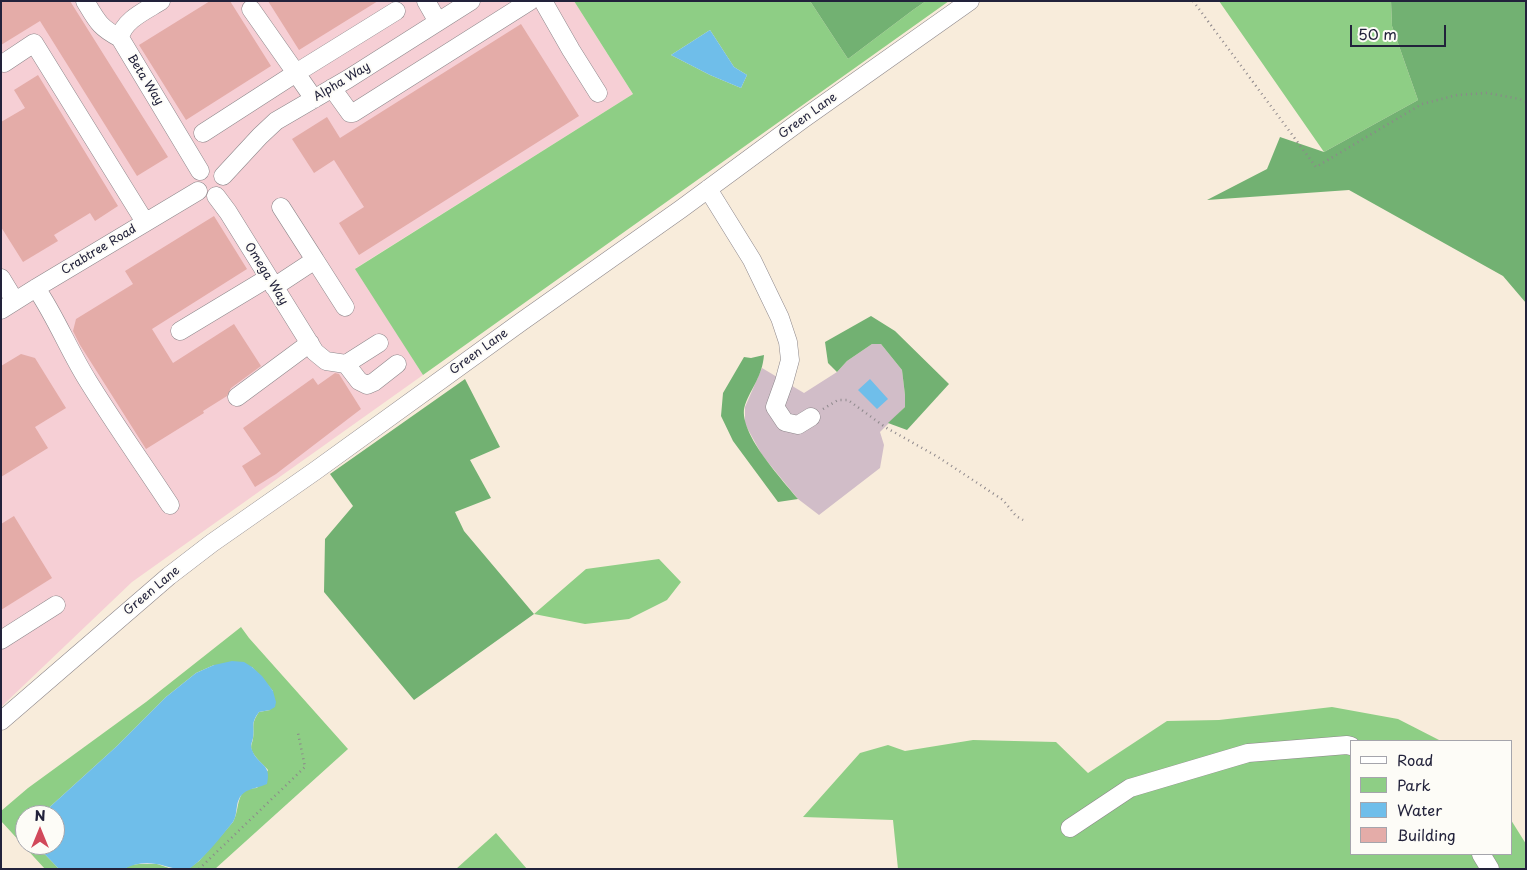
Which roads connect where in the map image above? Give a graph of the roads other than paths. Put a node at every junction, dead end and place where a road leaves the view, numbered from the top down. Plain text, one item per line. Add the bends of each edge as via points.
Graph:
1 (161, 1) edge
2 (426, 1) edge
3 (471, 1) edge
4 (530, 1) edge
5 (544, 1) edge
6 (970, 1) edge
7 (91, 3) edge
8 (252, 9) dead end
9 (396, 11) dead end
10 (438, 22) junction
11 (120, 38) junction
12 (4, 63) dead end
13 (296, 73) junction
14 (332, 88) junction
15 (598, 92) dead end
16 (314, 98) junction
17 (203, 133) dead end
18 (200, 171) junction
19 (223, 176) junction
20 (708, 189) junction
21 (198, 191) junction
22 (216, 196) junction
23 (281, 207) dead end
24 (145, 222) junction
25 (314, 260) junction
26 (1, 278) edge
27 (271, 282) junction
28 (36, 288) junction
29 (8, 305) edge
30 (345, 307) dead end
31 (180, 331) dead end
32 (379, 343) dead end
33 (313, 348) junction
34 (346, 364) junction
35 (397, 364) dead end
36 (237, 397) dead end
37 (811, 417) road end
38 (170, 505) dead end
39 (56, 605) dead end
40 (1, 640) edge
41 (1, 721) edge
42 (1350, 746) edge
43 (1070, 828) dead end
44 (1482, 855) edge
45 (1490, 869) edge

1 - 11 street via 130,22
2 - 10 street
3 - 10 street, Alpha Way
4 - 14 street via 353,113 346,109
5 - 15 street
6 - 20 street, Green Lane
7 - 11 street via 99,23
8 - 13 street
9 - 13 street
10 - 14 street, Alpha Way
11 - 18 street, Beta Way
12 - 24 street via 34,43
13 - 16 street
13 - 17 street
14 - 16 street, Alpha Way
16 - 19 street, Alpha Way via 276,121
18 - 19 street via 216,168
18 - 21 street via 195,183
19 - 22 street via 224,187
20 - 37 street via 752,260 788,342 790,360 775,407 785,422 798,425
20 - 41 street, Green Lane via 212,543 169,576
21 - 22 street via 205,196
21 - 24 street, Crabtree Road
22 - 27 street, Omega Way
23 - 25 street
24 - 28 street, Crabtree Road
25 - 27 street
25 - 30 street
26 - 29 street
27 - 31 street
27 - 33 street, Omega Way
28 - 29 street, Crabtree Road
28 - 38 street via 87,380
32 - 34 street
33 - 34 street via 326,361
33 - 36 street
34 - 35 street via 367,385
39 - 40 street
42 - 43 street via 1248,753 1130,788
44 - 45 street

